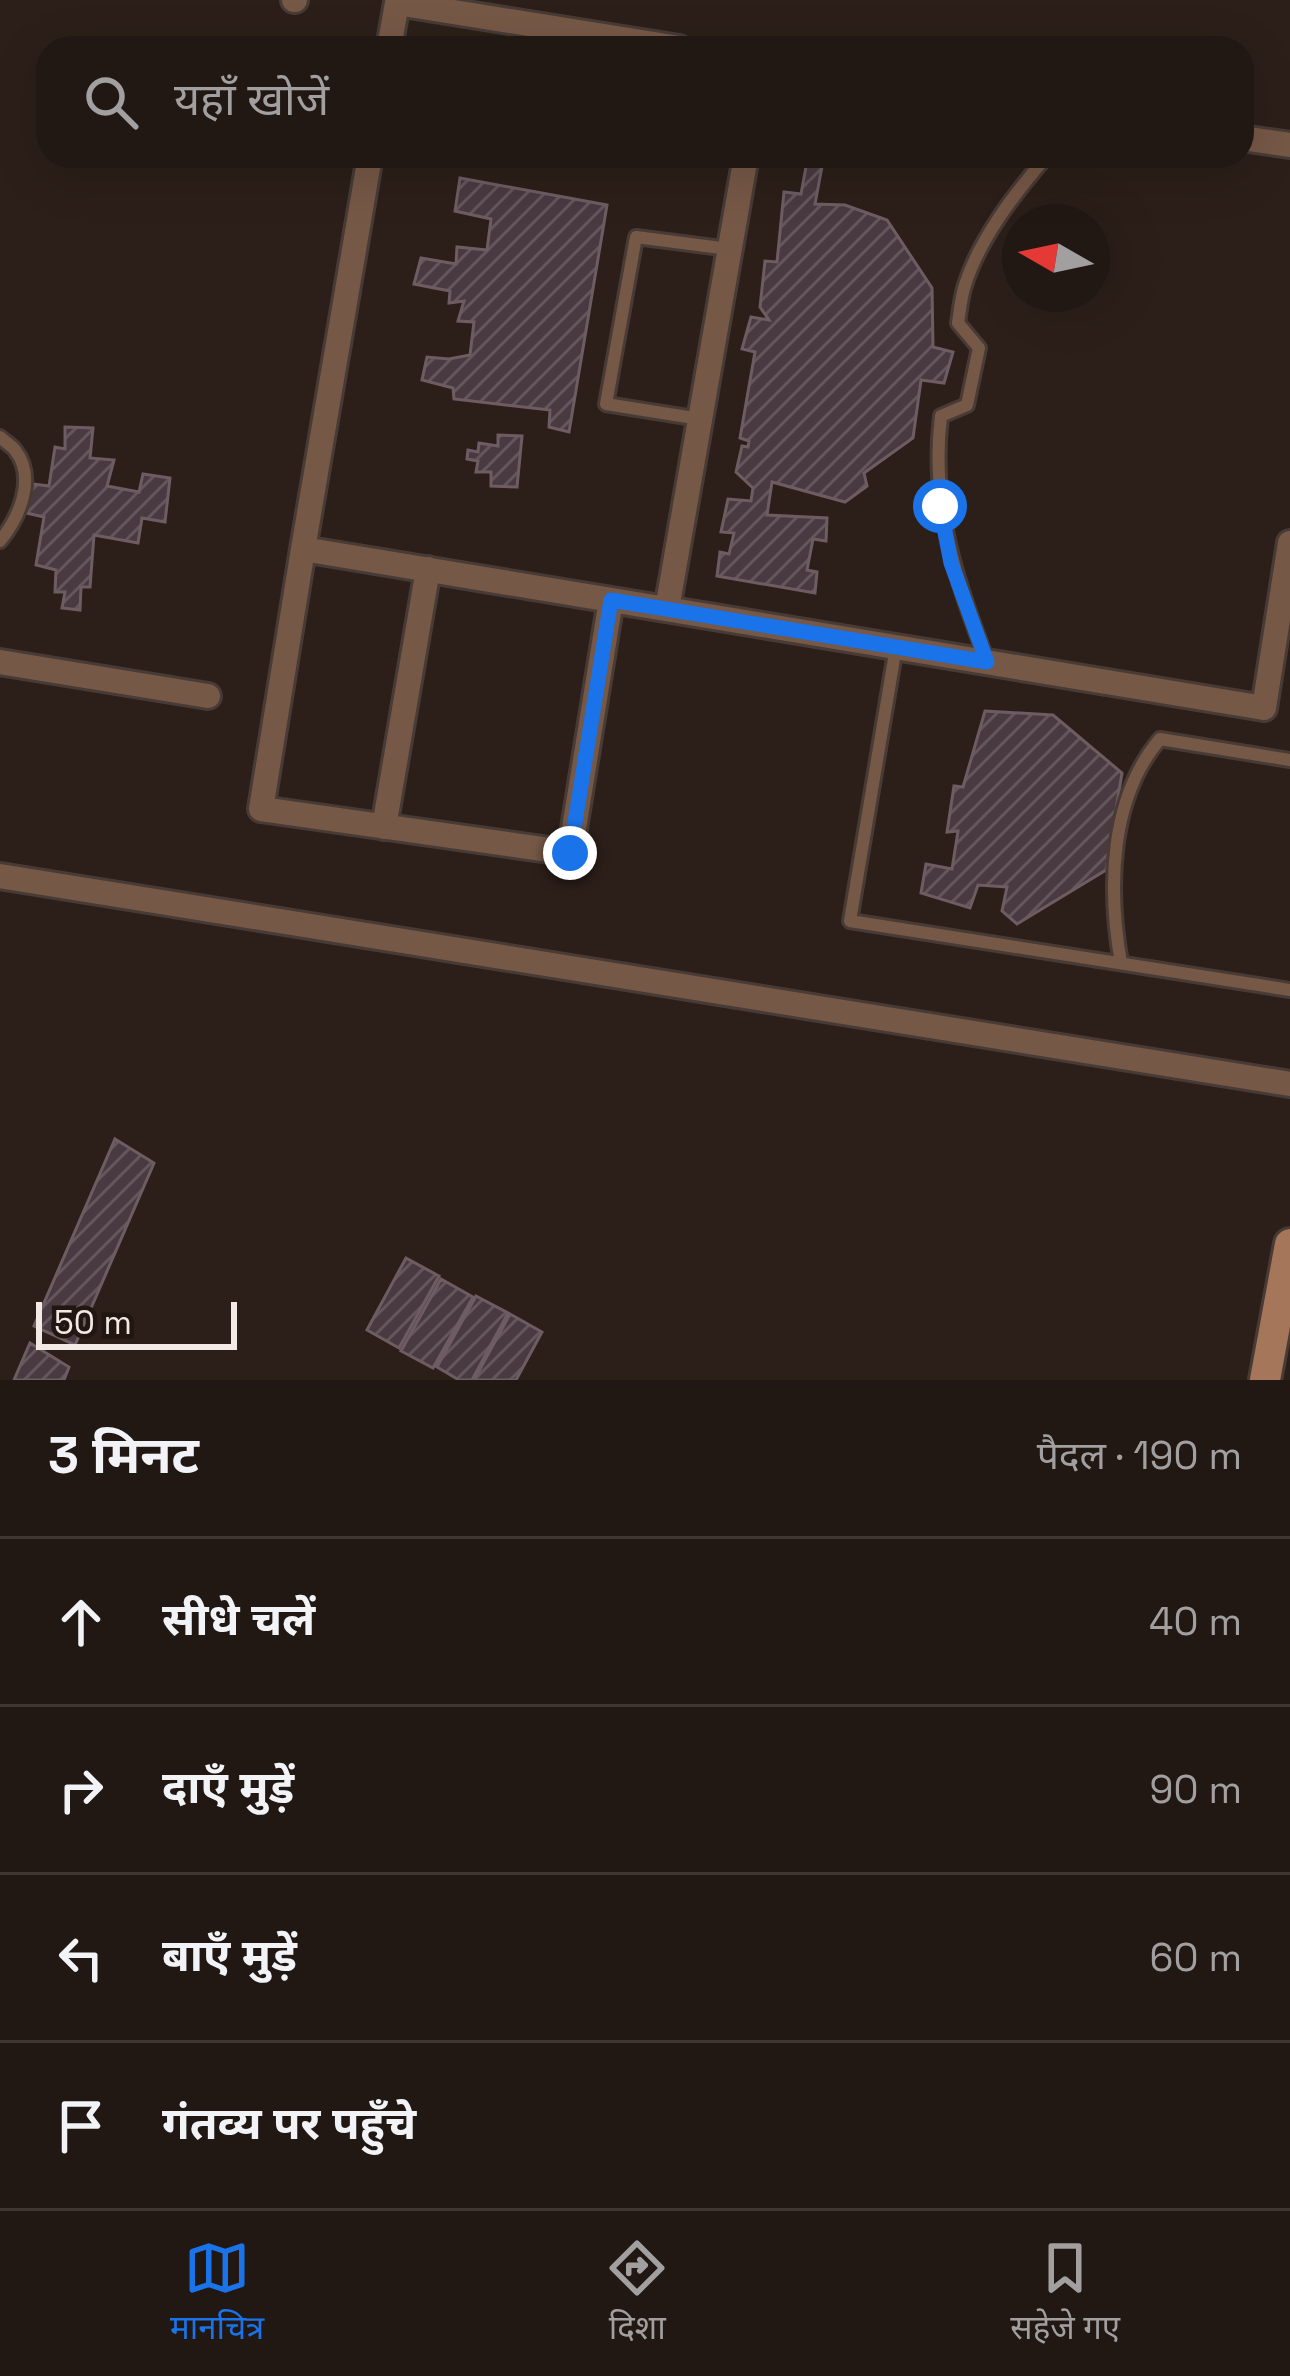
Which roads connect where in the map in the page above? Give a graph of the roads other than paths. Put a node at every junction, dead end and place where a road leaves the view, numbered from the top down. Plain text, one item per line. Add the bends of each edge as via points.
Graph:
1 (391, 36) edge
2 (604, 36) edge
3 (1254, 140) edge
4 (1290, 145) edge
5 (368, 168) edge
6 (744, 168) edge
7 (1036, 168) edge
8 (730, 249) junction
9 (700, 419) junction
10 (0, 437) edge
11 (0, 541) edge
12 (1290, 543) edge
13 (303, 548) junction
14 (428, 569) junction
15 (611, 600) junction
16 (667, 609) junction
17 (896, 647) junction
18 (0, 662) edge
19 (987, 662) junction
20 (208, 696) dead end
21 (1290, 760) edge
22 (384, 827) junction
23 (0, 876) edge
24 (1121, 964) junction
25 (1290, 990) edge
26 (1290, 1084) edge
27 (1290, 1244) edge
28 (1265, 1380) edge

1 - 2 street via 397,3
3 - 4 street
5 - 13 street
6 - 8 street
7 - 19 lane via 965,284 958,323 979,348 967,404 941,416 937,448 951,563
8 - 9 street
8 - 9 lane via 637,237 606,404
9 - 16 street
10 - 11 lane via 18,453 25,479 20,512
12 - 19 street via 1264,708
13 - 14 street
13 - 22 street via 261,809
14 - 15 street
14 - 22 street
15 - 16 street
15 - 22 street via 570,853
16 - 17 street
17 - 19 street
17 - 24 lane via 850,920
18 - 20 street
21 - 24 lane via 1160,739 1152,748 1128,791 1112,882
23 - 26 street
24 - 25 lane
27 - 28 street

